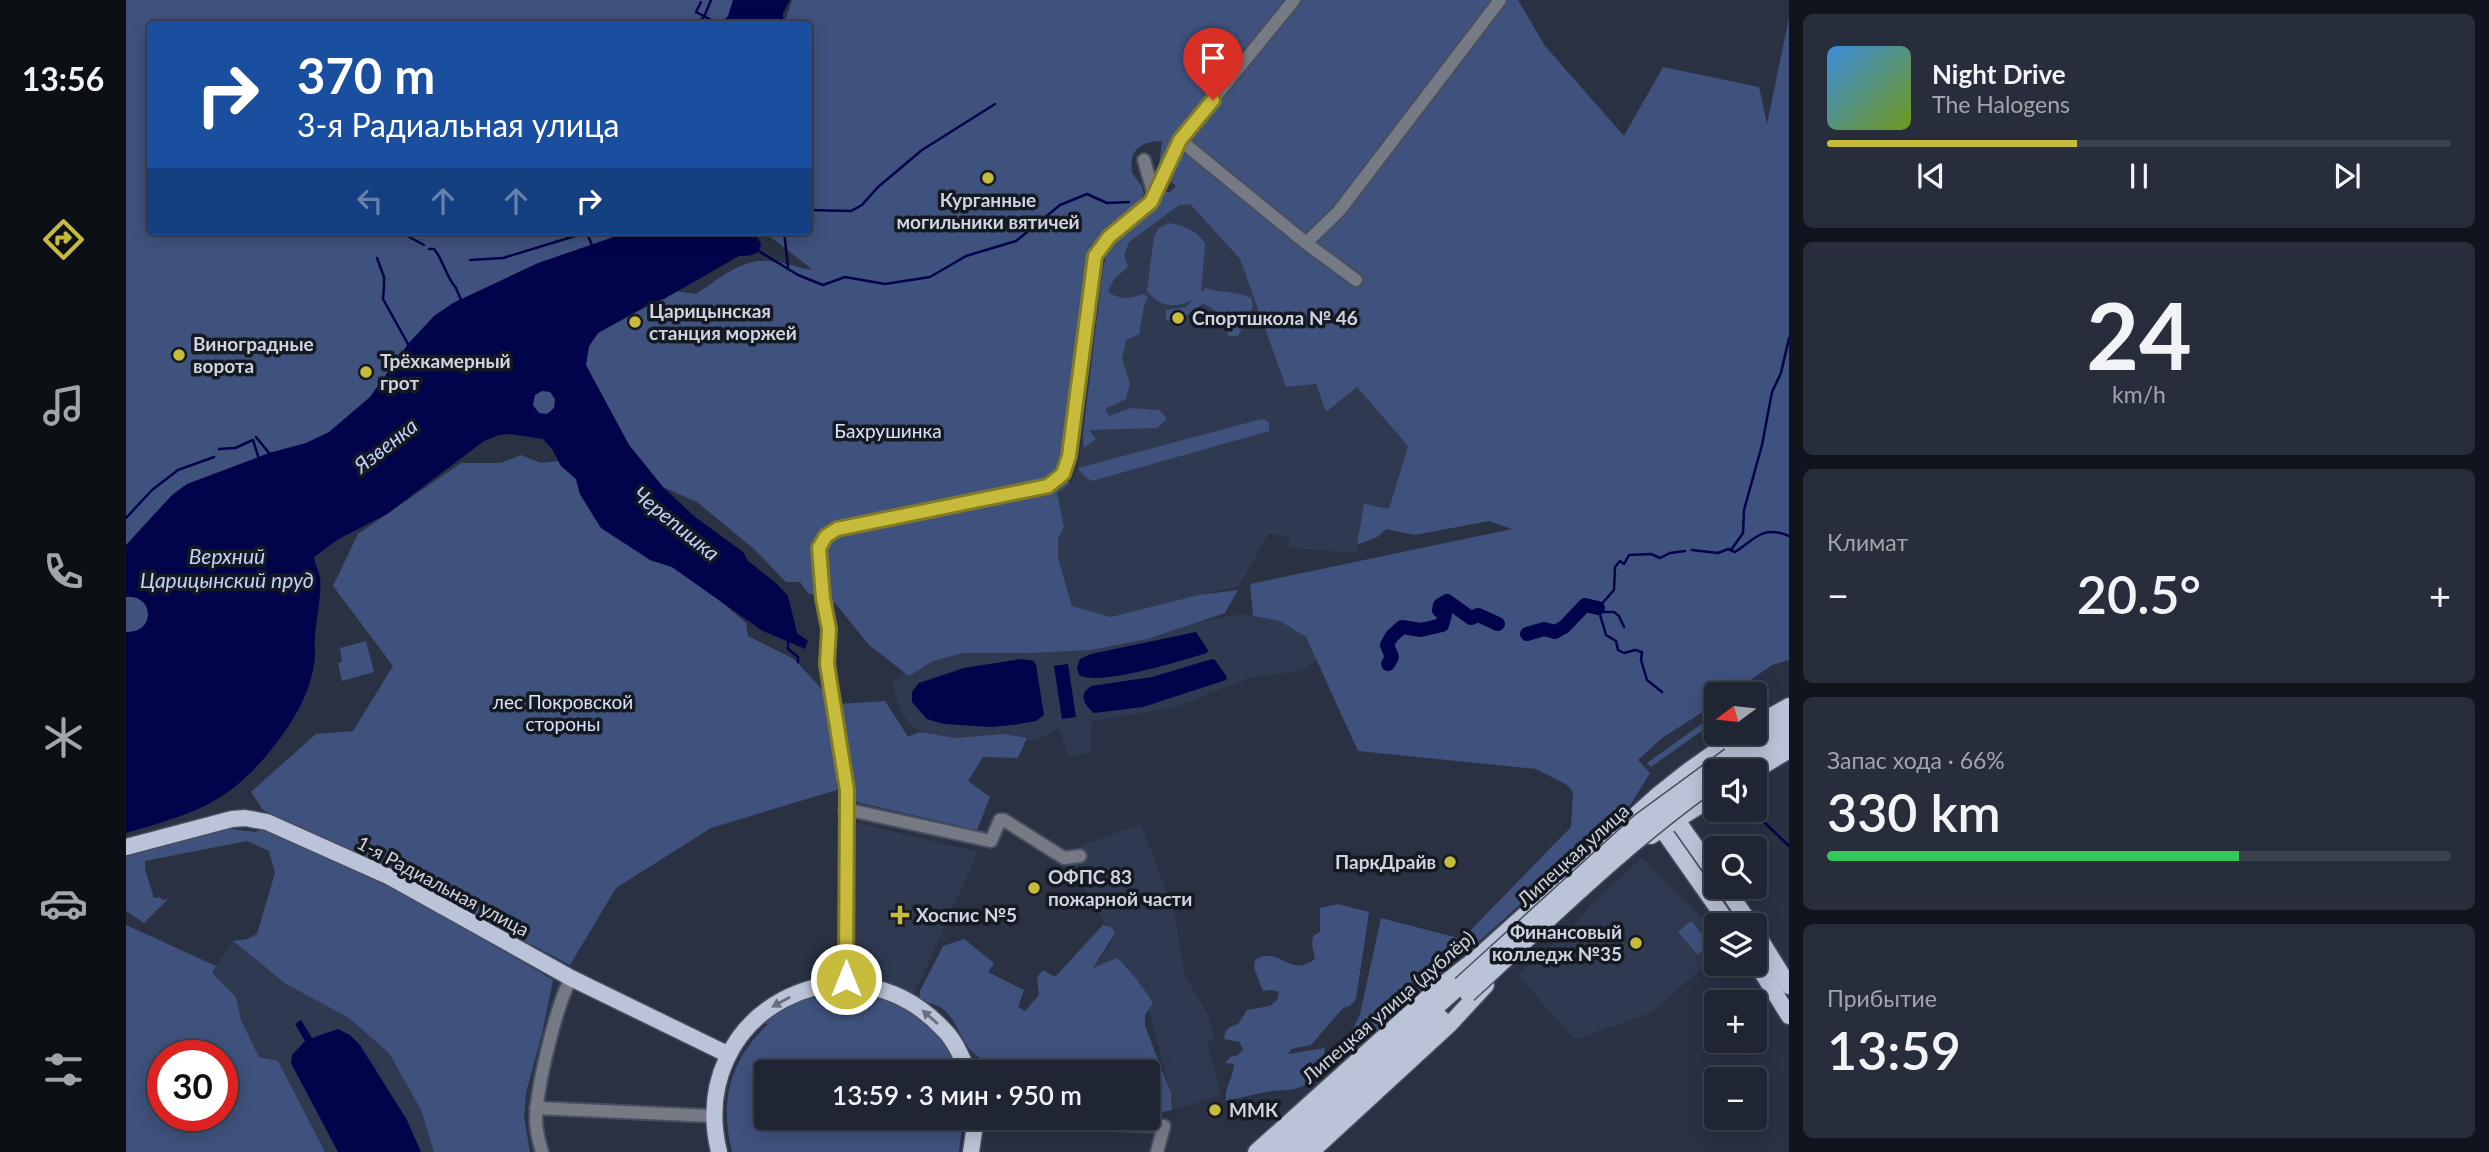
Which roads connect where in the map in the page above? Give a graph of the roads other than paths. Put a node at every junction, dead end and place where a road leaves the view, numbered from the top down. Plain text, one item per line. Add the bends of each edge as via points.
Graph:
1 (1294, 0) edge
2 (1500, 0) edge
3 (1180, 140) junction
4 (1144, 160) dead end
5 (1154, 195) junction
6 (1306, 243) junction
7 (1356, 281) dead end
8 (1789, 706) edge
9 (1768, 718) edge
10 (1789, 721) edge
11 (1789, 734) edge
12 (1723, 746) edge
13 (1789, 750) edge
14 (1705, 758) joint
15 (1704, 759) edge
16 (1739, 759) edge
17 (1742, 759) edge
18 (1767, 763) edge
19 (1704, 782) edge
20 (1704, 788) edge
21 (1704, 793) edge
22 (1659, 794) junction
23 (1704, 802) edge
24 (1645, 806) junction
25 (845, 809) junction
26 (1677, 820) junction
27 (1662, 830) junction
28 (126, 847) edge
29 (1080, 856) dead end
30 (1704, 858) edge
31 (1721, 913) edge
32 (1767, 950) edge
33 (1764, 976) edge
34 (571, 978) junction
35 (846, 984) junction
36 (1466, 986) junction
37 (1789, 986) edge
38 (1789, 1016) edge
39 (727, 1054) junction
40 (962, 1060) edge
41 (536, 1108) junction
42 (712, 1116) junction
43 (1160, 1126) edge
44 (974, 1130) edge
45 (542, 1152) edge
46 (719, 1152) edge
47 (971, 1152) edge
48 (1157, 1152) edge
49 (1256, 1152) edge
50 (1275, 1152) edge
51 (1292, 1152) edge
52 (1311, 1152) edge

1 - 3 street
2 - 6 street via 1339,211
3 - 5 street
3 - 6 street
4 - 5 street
5 - 25 street via 1103,242 1095,256 1069,456 1059,478 1048,486 1014,494 837,529 821,544 829,629 827,664 847,790
6 - 7 street
8 - 9 main road
10 - 16 main road, Липецкая улица
11 - 17 main road, Липецкая улица
12 - 14 main road, Липецкая улица (дублёр)
13 - 18 main road
14 - 22 main road, Липецкая улица (дублёр)
15 - 21 street via 1695,770 1695,782
19 - 36 main road, Липецкая улица, bridge via 1640,822
20 - 36 main road, Липецкая улица, bridge
22 - 24 main road, Липецкая улица (дублёр)
22 - 26 main road
23 - 26 main road, Липецкая улица (дублёр)
24 - 27 main road
24 - 36 main road, Липецкая улица (дублёр)
25 - 29 street via 991,841 1004,820 1063,858
25 - 35 street
26 - 27 main road, Липецкая улица (дублёр)
26 - 30 main road
27 - 31 main road
27 - 36 main road, Липецкая улица (дублёр)
28 - 34 main road, 1-я Радиальная улица via 232,819 259,820 390,877
32 - 37 main road
33 - 38 main road
34 - 39 main road, 1-я Радиальная улица
34 - 41 street
35 -> 39 main road via 782,999 747,1027
40 -> 35 main road via 947,1033 911,1002 884,990
36 - 49 main road, Липецкая улица (дублёр) via 1437,989
36 - 50 main road, Липецкая улица
36 - 51 main road, Липецкая улица
36 - 52 main road, Липецкая улица (дублёр) via 1450,1024
39 - 42 main road
41 - 42 street
41 - 45 street
42 - 46 main road
43 - 48 street via 1164,1126
44 - 47 main road

